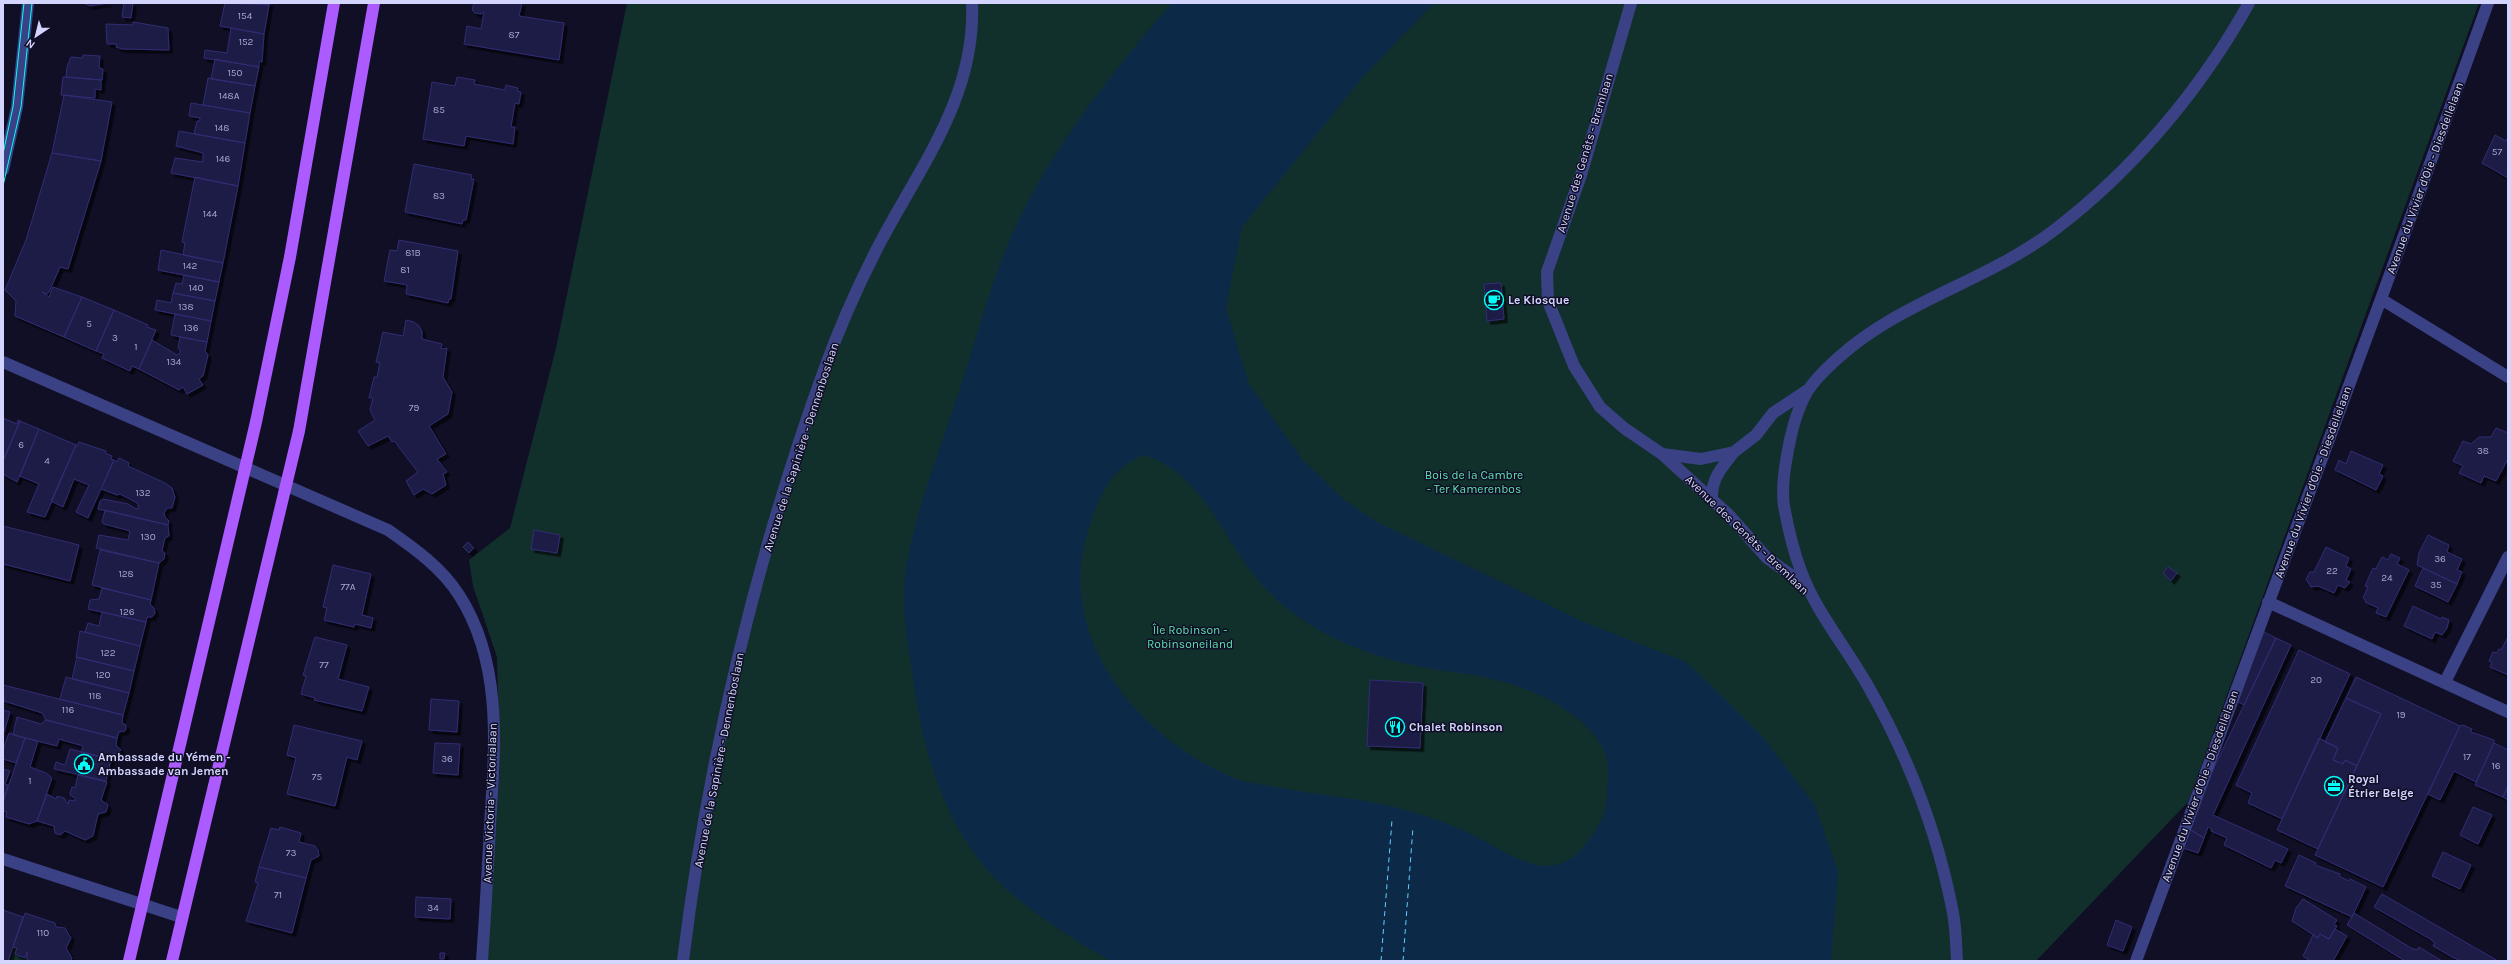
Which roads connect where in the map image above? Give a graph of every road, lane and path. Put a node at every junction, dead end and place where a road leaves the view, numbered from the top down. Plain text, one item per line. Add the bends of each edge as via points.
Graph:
1 (28, 3) edge
2 (334, 3) edge
3 (374, 3) edge
4 (972, 3) edge
5 (1631, 3) edge
6 (2249, 3) edge
7 (2488, 3) edge
8 (3, 170) edge
9 (2382, 299) junction
10 (3, 362) edge
11 (2508, 377) edge
12 (1809, 388) junction
13 (1734, 452) junction
14 (1662, 454) junction
15 (246, 467) junction
16 (286, 485) junction
17 (1712, 499) junction
18 (2508, 557) edge
19 (1816, 602) junction
20 (2268, 602) junction
21 (2446, 682) junction
22 (2508, 712) edge
23 (3, 859) edge
24 (141, 906) junction
25 (181, 917) junction
26 (129, 961) edge
27 (172, 961) edge
28 (482, 961) edge
29 (683, 961) edge
30 (1957, 961) edge
31 (2136, 961) edge

1 - 8 street via 17,107
2 - 15 main road via 291,249
3 - 16 main road via 299,431
4 - 29 street, Avenue de la Sapinière - Dennenboslaan via 970,43 958,97 852,302 824,370 781,501 735,677 706,812
5 - 14 street, Avenue des Genêts - Bremlaan via 1581,175 1547,272 1548,301 1584,386 1600,406 1624,428
6 - 12 street via 2196,86 2159,132 2102,190 2033,246 1888,319 1858,340
7 - 9 street, Avenue du Vivier d'Oie - Diesdellelaan
9 - 11 street
9 - 20 street, Avenue du Vivier d'Oie - Diesdellelaan
10 - 15 street, Avenue Victoria - Victorialaan
12 - 13 street via 1773,413 1756,435
12 - 19 street via 1795,418 1787,455 1783,502 1792,545 1801,572
13 - 14 street via 1701,459
13 - 17 street via 1711,487
14 - 17 street, Avenue des Genêts - Bremlaan
15 - 16 street, Avenue Victoria - Victorialaan
15 - 24 main road
16 - 25 main road
16 - 28 street, Avenue Victoria - Victorialaan via 388,530 420,553 459,595 477,630 487,659 494,712 494,767
17 - 19 street, Avenue des Genêts - Bremlaan via 1767,558 1794,577
18 - 21 street
19 - 30 street via 1868,685 1889,726 1928,818 1954,915
20 - 21 street
20 - 31 street, Avenue du Vivier d'Oie - Diesdellelaan
21 - 22 street
23 - 24 street
24 - 25 street
24 - 26 main road
25 - 27 main road

